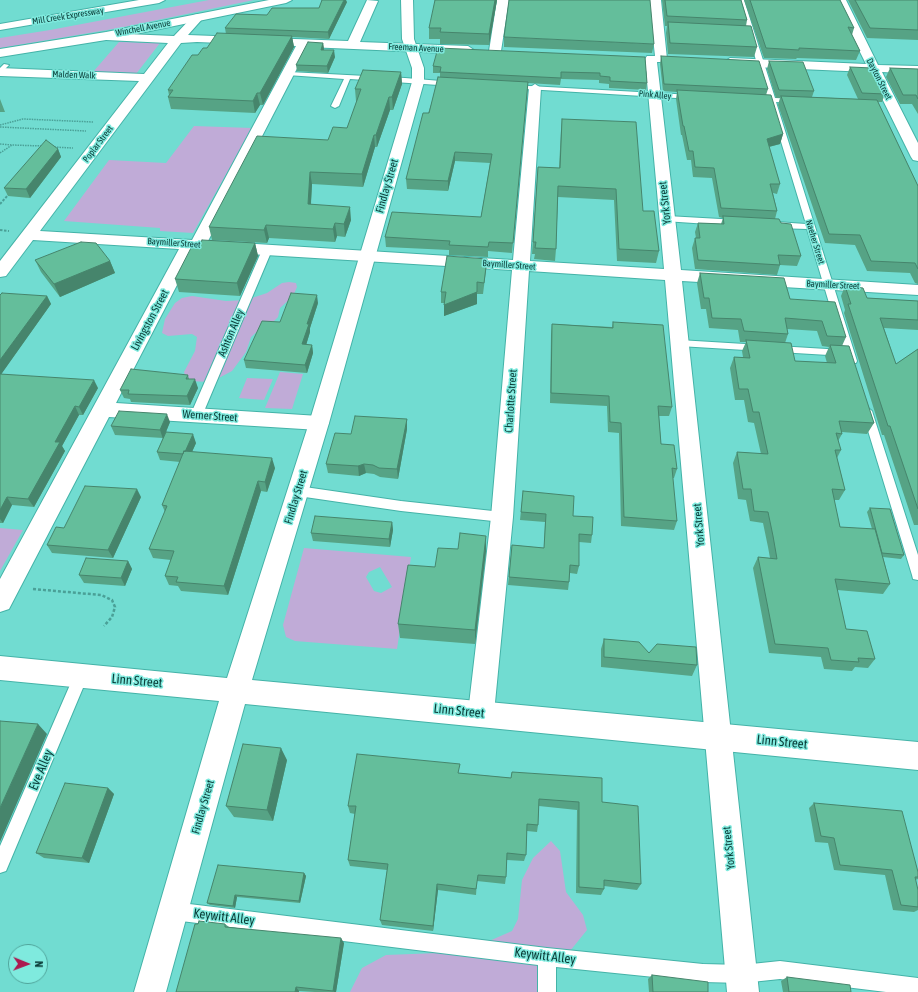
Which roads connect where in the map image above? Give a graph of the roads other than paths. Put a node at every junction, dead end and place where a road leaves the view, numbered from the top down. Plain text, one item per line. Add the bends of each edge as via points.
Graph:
1 (159, 0) edge
2 (286, 0) edge
3 (407, 0) edge
4 (503, 0) edge
5 (655, 0) edge
6 (742, 0) edge
7 (840, 0) edge
8 (372, 1) edge
9 (198, 17) junction
10 (0, 26) edge
11 (106, 36) junction
12 (176, 40) junction
13 (304, 43) junction
14 (352, 45) junction
15 (412, 48) junction
16 (495, 51) junction
17 (510, 52) edge
18 (0, 53) edge
19 (649, 58) junction
20 (677, 60) edge
21 (715, 62) edge
22 (761, 64) junction
23 (874, 69) junction
24 (2, 70) edge
25 (918, 70) edge
26 (289, 74) junction
27 (348, 77) junction
28 (148, 78) junction
29 (418, 82) junction
30 (458, 85) edge
31 (504, 87) edge
32 (535, 88) junction
33 (654, 94) junction
34 (705, 97) edge
35 (749, 99) edge
36 (772, 100) junction
37 (802, 102) edge
38 (336, 106) dead end
39 (918, 157) edge
40 (667, 220) junction
41 (747, 224) edge
42 (770, 225) edge
43 (810, 227) junction
44 (29, 235) junction
45 (198, 244) junction
46 (267, 250) junction
47 (367, 256) junction
48 (522, 266) junction
49 (0, 272) edge
50 (672, 276) junction
51 (828, 285) junction
52 (918, 290) edge
53 (679, 343) junction
54 (849, 353) junction
55 (854, 368) edge
56 (864, 399) edge
57 (102, 409) junction
58 (196, 416) junction
59 (319, 423) junction
60 (298, 491) junction
61 (502, 517) junction
62 (918, 574) edge
63 (0, 602) edge
64 (0, 668) edge
65 (81, 676) junction
66 (236, 689) junction
67 (481, 713) junction
68 (719, 736) junction
69 (918, 756) edge
70 (0, 865) edge
71 (173, 911) junction
72 (548, 957) junction
73 (743, 983) edge
74 (918, 987) edge
75 (150, 992) edge
76 (546, 992) edge

1 - 10 main road, Mill Creek Expressway
2 - 9 main road, Winchell Avenue
3 - 15 main road, Findlay Street via 408,39
4 - 16 main road
5 - 19 main road, York Street via 662,29
6 - 22 lane, Naeher Street via 748,32
7 - 23 main road, Dayton Street
8 - 14 main road
9 - 11 main road, Winchell Avenue
9 - 12 main road, Poplar Street
11 - 12 main road, Freeman Avenue
11 - 18 main road, Winchell Avenue
12 - 13 main road, Freeman Avenue via 197,38
12 - 28 main road, Poplar Street
13 - 14 main road, Freeman Avenue
13 - 26 main road, Livingston Street
14 - 15 main road, Freeman Avenue
15 - 16 main road, Freeman Avenue
15 - 29 main road, Findlay Street via 418,68
16 - 17 main road, Freeman Avenue
19 - 20 main road
19 - 33 main road, York Street
21 - 22 main road
22 - 23 main road
22 - 36 lane, Naeher Street
23 - 25 main road
23 - 39 main road, Dayton Street via 889,106
24 - 28 main road, Malden Walk
26 - 27 lane
26 - 45 main road, Livingston Street
27 - 29 lane
27 - 38 lane
28 - 44 main road, Poplar Street
29 - 30 lane
29 - 47 main road, Findlay Street
31 - 32 lane, Pink Alley
32 - 33 lane, Pink Alley
32 - 48 main road, Charlotte Street
33 - 34 lane, Pink Alley
33 - 40 main road, York Street
35 - 36 lane
36 - 37 lane
36 - 43 lane, Naeher Street
40 - 41 lane
40 - 50 main road, York Street
42 - 43 lane
43 - 51 lane, Naeher Street
44 - 45 main road, Baymiller Street
44 - 49 main road, Poplar Street
45 - 46 main road, Baymiller Street
45 - 57 main road, Livingston Street via 186,251
46 - 47 main road, Baymiller Street
46 - 58 lane, Ashton Alley
47 - 48 main road, Baymiller Street
47 - 59 main road, Findlay Street
48 - 50 main road, Baymiller Street
48 - 61 main road, Charlotte Street
50 - 51 main road, Baymiller Street
50 - 53 main road, York Street
51 - 52 main road, Baymiller Street
51 - 54 lane, Naeher Street
53 - 54 lane
53 - 68 main road, York Street
54 - 55 lane, Naeher Street
56 - 62 lane
57 - 58 main road, Werner Street
57 - 63 main road, Livingston Street
58 - 59 main road, Werner Street
59 - 60 main road, Findlay Street
60 - 61 lane
60 - 66 main road, Findlay Street
61 - 67 main road, Charlotte Street
64 - 65 main road, Linn Street
65 - 66 main road, Linn Street
65 - 70 lane, Eve Alley
66 - 67 main road, Linn Street
66 - 71 main road, Findlay Street
67 - 68 main road, Linn Street
68 - 69 main road, Linn Street
68 - 73 main road, York Street
71 - 72 lane, Keywitt Alley
71 - 75 main road, Findlay Street
72 - 73 lane, Keywitt Alley via 703,973
72 - 76 lane
73 - 74 lane, Keywitt Alley via 780,970

